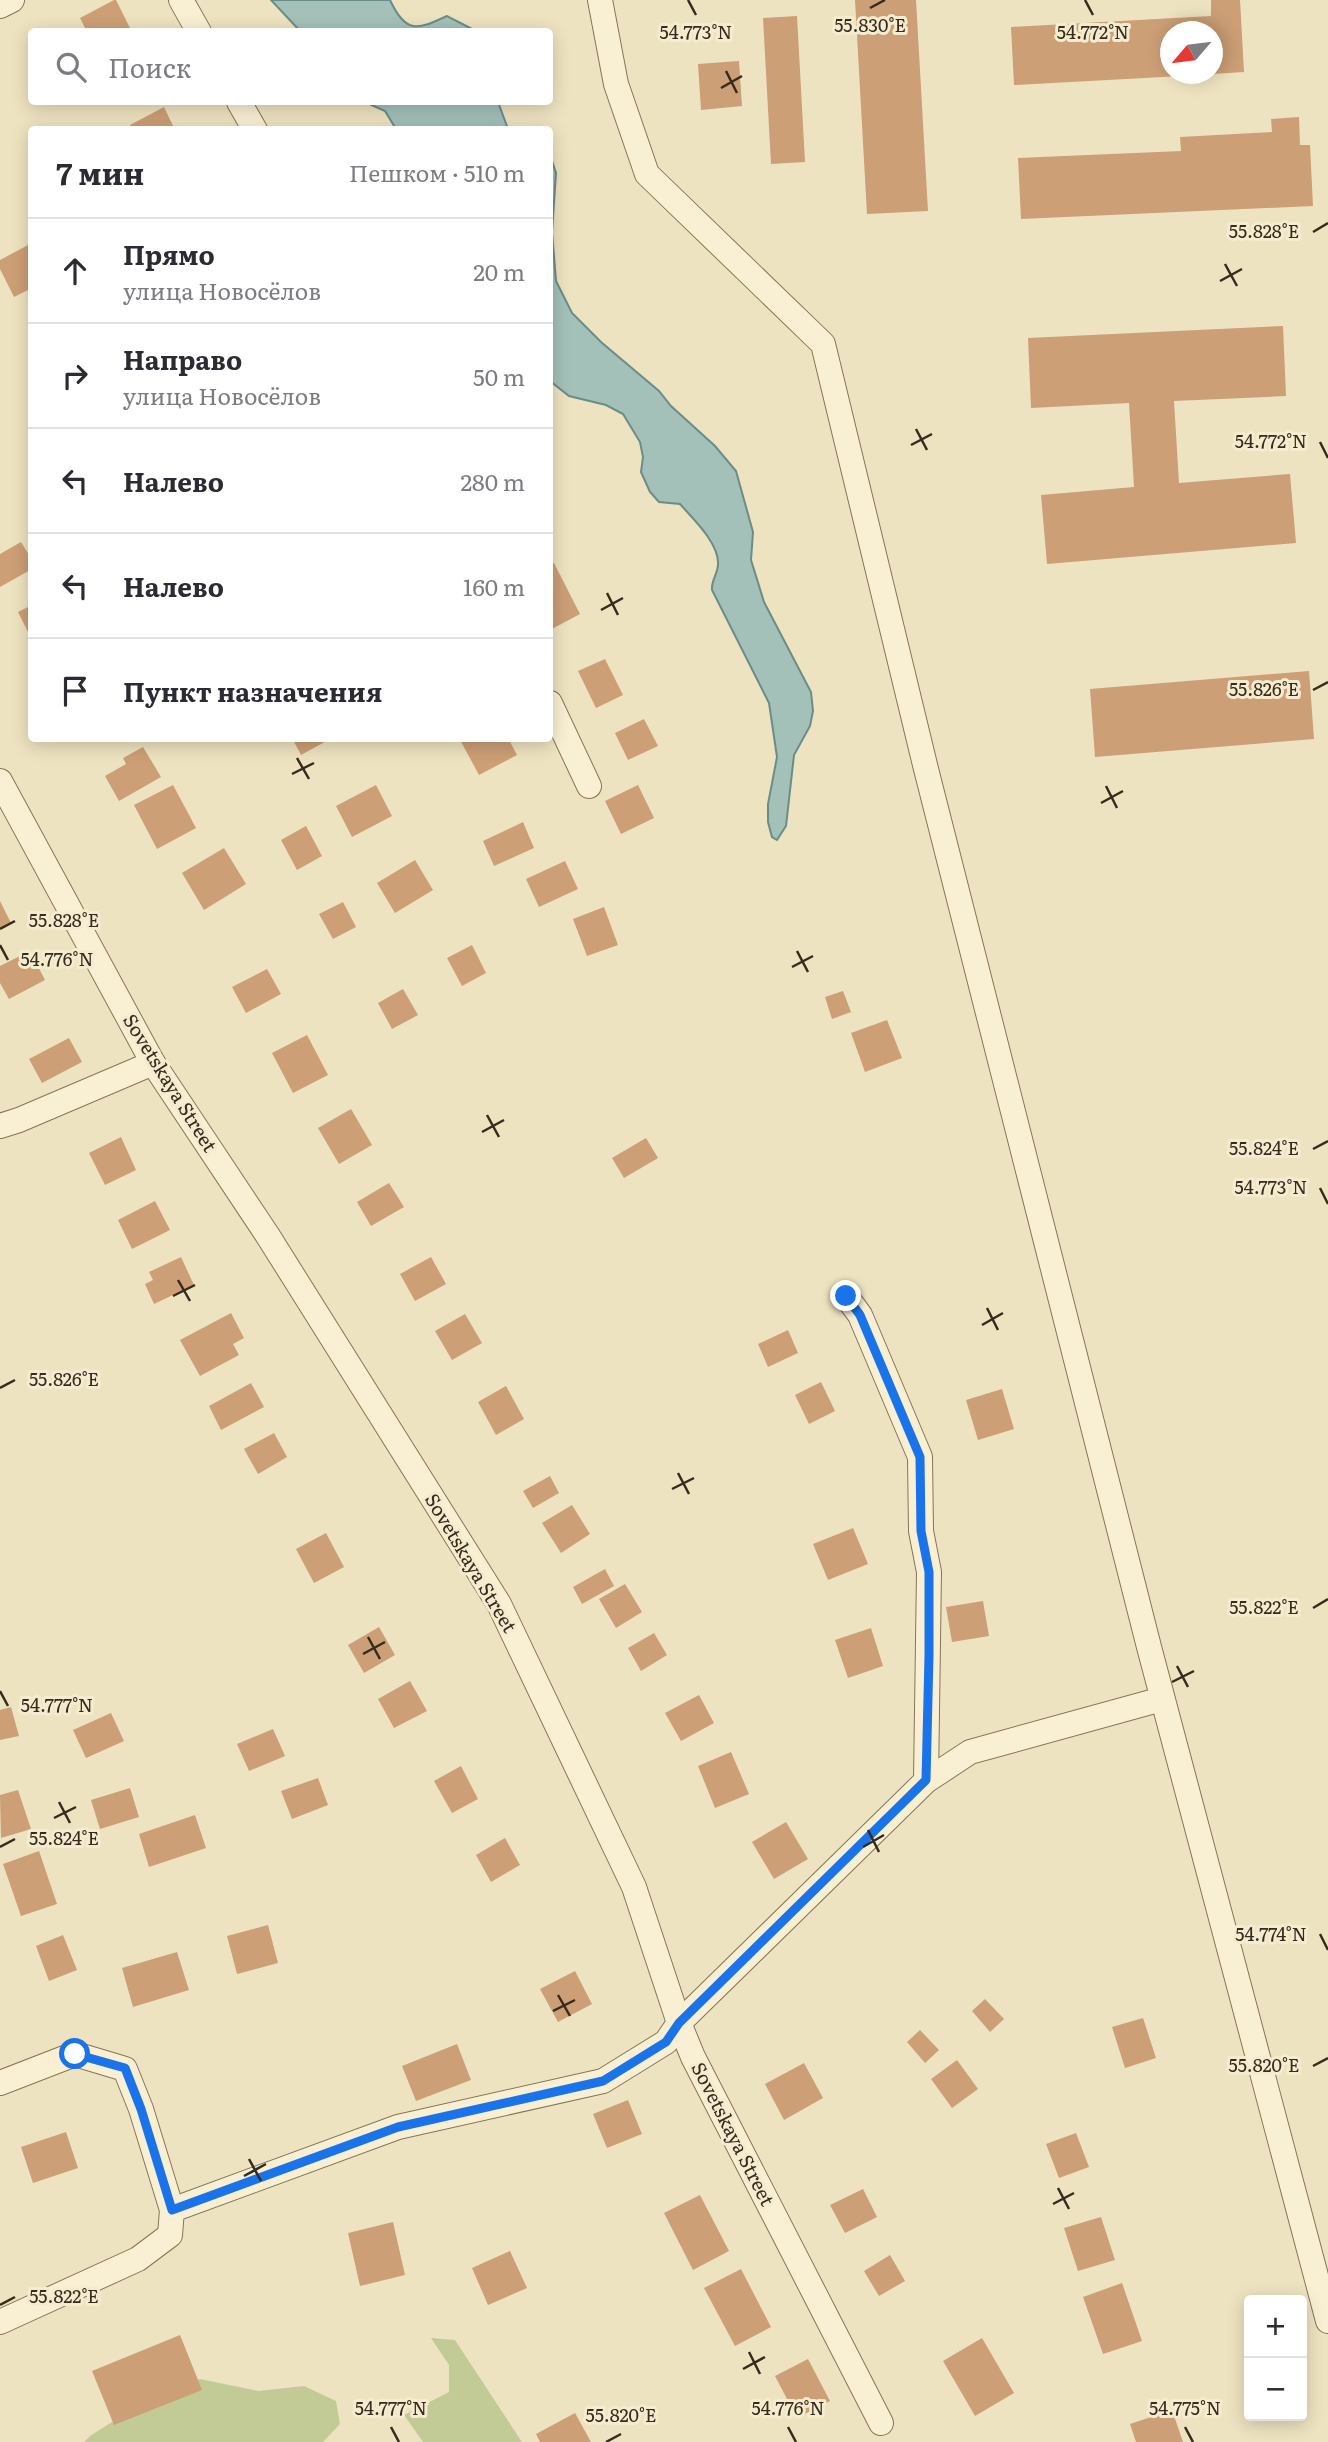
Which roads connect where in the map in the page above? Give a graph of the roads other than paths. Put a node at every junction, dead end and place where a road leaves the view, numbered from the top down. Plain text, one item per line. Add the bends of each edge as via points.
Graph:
1 (12, 0) edge
2 (181, 0) edge
3 (600, 0) edge
4 (0, 6) edge
5 (197, 28) edge
6 (241, 105) edge
7 (253, 126) edge
8 (553, 708) edge
9 (0, 782) edge
10 (589, 786) dead end
11 (153, 1063) junction
12 (0, 1126) edge
13 (846, 1296) dead end
14 (1162, 1699) junction
15 (926, 1780) junction
16 (679, 2023) junction
17 (0, 2083) edge
18 (172, 2210) junction
19 (1328, 2321) edge
20 (0, 2322) edge
21 (881, 2423) dead end

1 - 4 street
2 - 5 street
3 - 14 street via 616,84 647,174 823,344
6 - 7 street
8 - 10 street
9 - 11 street, Sovetskaya Street
11 - 12 street
11 - 16 street, Sovetskaya Street via 275,1247 499,1604 634,1887
13 - 15 street via 860,1315 920,1457 921,1531 929,1572
14 - 15 street via 970,1752
14 - 19 street
15 - 16 street
16 - 18 street via 666,2042 603,2081 398,2127
16 - 21 street, Sovetskaya Street
17 - 18 street via 75,2054 125,2068
18 - 20 street via 170,2235 138,2259

